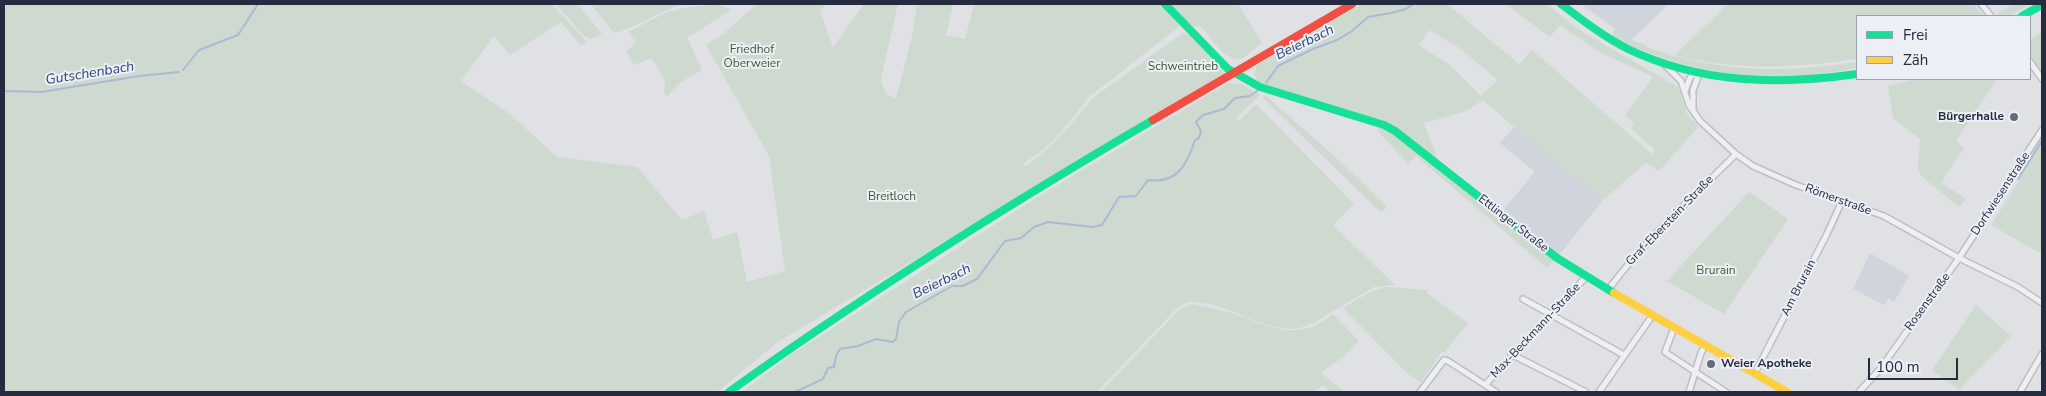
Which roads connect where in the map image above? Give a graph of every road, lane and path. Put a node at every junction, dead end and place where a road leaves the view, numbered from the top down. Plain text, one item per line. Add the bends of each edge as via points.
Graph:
1 (1165, 4) edge
2 (1352, 4) edge
3 (1561, 4) edge
4 (1981, 4) edge
5 (2042, 5) edge
6 (1990, 15) edge
7 (2024, 15) edge
8 (1664, 64) junction
9 (2031, 64) edge
10 (1236, 72) junction
11 (1697, 74) junction
12 (1856, 74) edge
13 (2042, 80) edge
14 (1685, 91) junction
15 (1694, 113) junction
16 (2042, 130) edge
17 (1736, 154) junction
18 (1842, 201) junction
19 (1959, 258) junction
20 (1586, 277) junction
21 (1608, 290) junction
22 (1523, 298) dead end
23 (2042, 303) edge
24 (1550, 314) junction
25 (1652, 316) junction
26 (1674, 328) junction
27 (1705, 346) junction
28 (1512, 354) junction
29 (2042, 354) edge
30 (1624, 355) junction
31 (1695, 372) junction
32 (1755, 373) junction
33 (1485, 385) junction
34 (728, 392) edge
35 (1420, 392) edge
36 (1496, 392) edge
37 (1586, 392) edge
38 (1599, 392) edge
39 (1688, 392) edge
40 (1726, 392) edge
41 (1786, 392) edge
42 (1859, 392) edge
43 (2020, 392) edge

1 - 10 street, Ettlinger Straße via 1228,69
2 - 10 street
3 - 8 street, Römerstraße via 1603,36
4 - 6 street
5 - 7 street
8 - 11 street, Römerstraße
8 - 14 street, Römerstraße via 1681,81
9 - 13 street
10 - 20 street, Ettlinger Straße via 1260,87 1395,131 1551,254
10 - 34 street via 877,287
11 - 12 street, Römerstraße via 1765,81
11 - 14 street via 1690,78
11 - 15 street via 1692,96
14 - 15 street, Römerstraße
15 - 17 street, Römerstraße
16 - 19 street, Dorfwiesenstraße
17 - 18 street, Römerstraße via 1767,174
17 - 21 street, Graf-Eberstein-Straße via 1639,252
18 - 19 street, Römerstraße via 1898,223
18 - 32 street, Am Brurain
19 - 23 street, Römerstraße via 2018,287
19 - 42 street, Rosenstraße via 1881,368
20 - 21 street, Ettlinger Straße
20 - 24 street, Max-Beckmann-Straße
21 - 25 street, Ettlinger Straße
22 - 24 street
24 - 28 street, Max-Beckmann-Straße
24 - 30 street
25 - 26 street, Ettlinger Straße
25 - 30 street
26 - 27 street, Ettlinger Straße
26 - 31 street via 1665,352
27 - 31 street
27 - 32 street, Ettlinger Straße
28 - 33 street, Max-Beckmann-Straße
28 - 37 street
29 - 43 street
30 - 38 street
31 - 39 street
31 - 40 street
32 - 41 street, Ettlinger Straße
33 - 35 street via 1444,360
33 - 36 street

